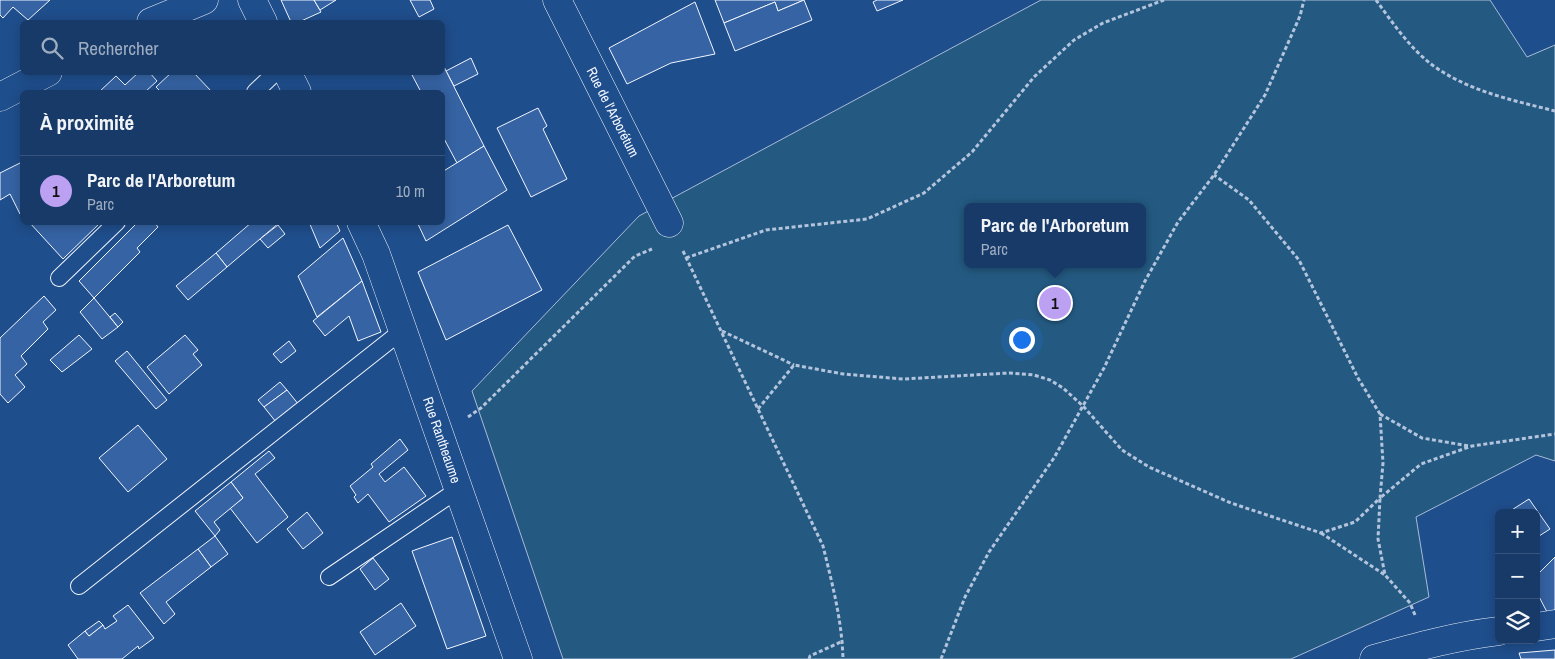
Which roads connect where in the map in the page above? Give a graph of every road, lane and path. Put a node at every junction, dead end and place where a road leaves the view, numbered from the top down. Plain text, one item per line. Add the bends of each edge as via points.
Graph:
1 (204, 0) edge
2 (252, 0) edge
3 (557, 0) edge
4 (1164, 0) edge
5 (1304, 0) edge
6 (1376, 0) edge
7 (156, 20) edge
8 (262, 20) edge
9 (42, 75) edge
10 (273, 75) edge
11 (288, 75) edge
12 (257, 90) edge
13 (296, 90) edge
14 (0, 96) edge
15 (1555, 111) edge
16 (1214, 175) junction
17 (114, 225) edge
18 (362, 225) edge
19 (673, 230) junction
20 (686, 258) junction
21 (59, 278) dead end
22 (403, 330) junction
23 (722, 331) junction
24 (794, 365) junction
25 (1083, 406) junction
26 (758, 409) junction
27 (1380, 414) junction
28 (1555, 434) edge
29 (441, 437) junction
30 (1472, 446) junction
31 (459, 489) junction
32 (1380, 498) junction
33 (1321, 533) junction
34 (1385, 575) junction
35 (329, 577) dead end
36 (80, 586) dead end
37 (1555, 624) edge
38 (1540, 626) edge
39 (1495, 632) edge
40 (843, 641) junction
41 (1426, 644) junction
42 (518, 659) edge
43 (809, 659) edge
44 (843, 659) edge
45 (941, 659) edge
46 (1374, 659) edge

1 - 7 street
2 - 8 street
3 - 19 street, Rue de l'Arborétum
4 - 20 path via 1103,23 1074,40 1034,77 972,152 924,193 868,219 766,230
5 - 16 path via 1265,95
6 - 15 path via 1402,35 1430,63 1488,93
9 - 14 street
10 - 12 lane
11 - 13 street
16 - 25 path via 1178,222
16 - 27 path via 1249,200 1299,260 1358,378
17 - 21 lane
18 - 22 street, Rue Rantheaume
19 - 20 path
19 - 29 path via 635,256 481,408
20 - 23 path
22 - 29 street, Rue Rantheaume
22 - 36 lane
23 - 24 path
23 - 26 path
24 - 25 path via 843,374 903,379 1009,373 1034,375 1063,388
24 - 26 path
25 - 33 path via 1122,450 1149,468 1231,502
25 - 45 path via 1054,458 989,552 965,597
26 - 40 path via 823,546
27 - 30 path via 1422,438
27 - 32 path via 1383,463
28 - 30 path
29 - 31 street, Rue Rantheaume
30 - 32 path via 1421,464
31 - 35 lane
31 - 42 street, Rue Rantheaume
32 - 33 path via 1355,522
32 - 34 path via 1378,539
33 - 34 path
34 - 41 path via 1410,603
37 - 38 street
39 - 41 street
40 - 43 path
40 - 44 path
41 - 46 street

